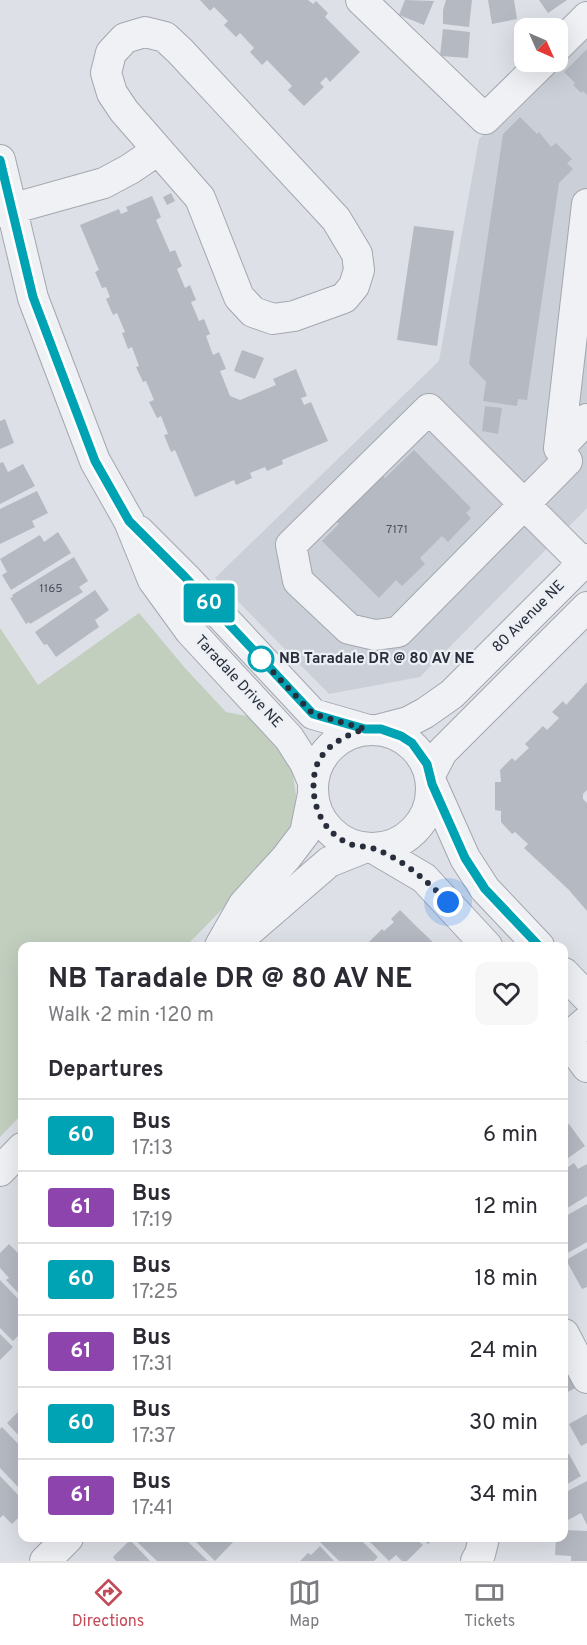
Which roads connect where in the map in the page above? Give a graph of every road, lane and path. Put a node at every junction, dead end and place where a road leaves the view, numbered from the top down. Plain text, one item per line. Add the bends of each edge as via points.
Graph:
1 (361, 0) edge
2 (587, 17) edge
3 (568, 36) edge
4 (533, 72) edge
5 (158, 150) junction
6 (0, 160) edge
7 (587, 204) edge
8 (6, 211) edge
9 (585, 264) edge
10 (587, 419) edge
11 (571, 457) edge
12 (525, 504) junction
13 (129, 521) junction
14 (585, 561) edge
15 (587, 607) edge
16 (373, 729) junction
17 (431, 780) junction
18 (313, 788) junction
19 (369, 848) junction
20 (246, 941) edge
21 (222, 942) edge
22 (483, 942) edge
23 (535, 942) edge
24 (568, 977) edge
25 (587, 998) edge
26 (570, 1034) edge
27 (587, 1067) edge
28 (18, 1152) edge
29 (0, 1171) edge
30 (568, 1342) edge
31 (587, 1378) edge
32 (64, 1542) edge
33 (483, 1542) edge
34 (45, 1561) edge
35 (476, 1561) edge

1 - 4 street via 484,119
2 - 3 street
5 - 5 street via 200,198 238,297 254,312 273,319 294,316 344,298 354,286 359,270 357,254 336,219 180,51 165,37 145,32 125,38 111,53 106,73 112,93 124,111
5 - 8 street via 104,183
6 - 8 street, Taradale Drive NE
7 - 9 street
8 - 13 street, Taradale Drive NE via 33,297 95,461
9 - 11 street
10 - 11 street
11 - 12 street
12 - 12 street via 429,409 291,545 298,581 349,629 375,635 398,632
12 - 14 street
13 - 16 street, Taradale Drive NE via 313,714
13 - 18 street, Taradale Drive NE via 159,589 190,631 289,738 305,763
14 - 16 street, 80 Avenue NE via 452,694 408,722
15 - 17 street via 442,752
16 - 17 street via 412,743 427,764
16 - 18 street via 345,735 324,754 316,767
17 - 19 street via 431,799 423,820 394,844
17 - 23 street via 465,858 485,889
18 - 19 street via 314,803 323,823 338,838
18 - 21 street via 305,833 244,904
19 - 20 street via 329,862
19 - 22 street via 424,878
24 - 25 street
26 - 27 street
28 - 29 street
30 - 31 street
32 - 34 street
33 - 35 street

